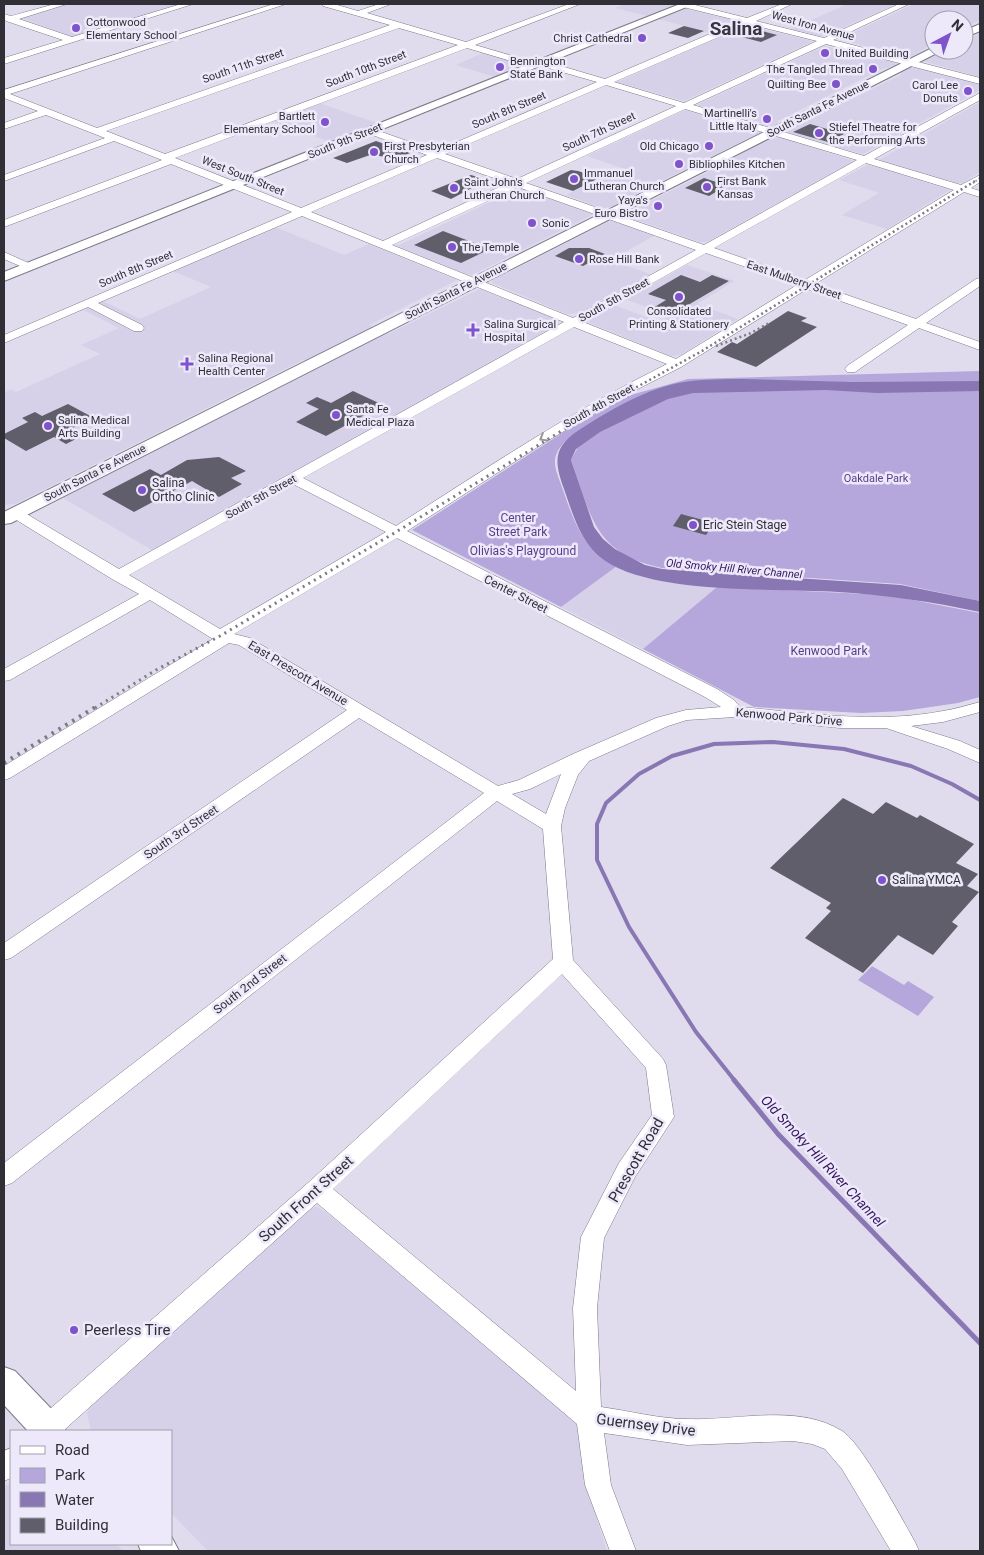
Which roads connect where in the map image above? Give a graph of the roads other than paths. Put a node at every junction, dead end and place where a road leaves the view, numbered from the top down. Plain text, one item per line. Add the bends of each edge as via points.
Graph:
1 (63, 4) edge
2 (188, 4) edge
3 (282, 4) edge
4 (326, 4) edge
5 (387, 4) edge
6 (576, 4) edge
7 (686, 4) edge
8 (788, 4) edge
9 (906, 4) edge
10 (152, 6) dead end
11 (166, 11) junction
12 (359, 13) junction
13 (6, 18) edge
14 (748, 21) junction
15 (398, 25) junction
16 (71, 40) junction
17 (825, 41) junction
18 (465, 45) junction
19 (924, 56) edge
20 (4, 61) edge
21 (909, 63) junction
22 (537, 64) junction
23 (980, 81) edge
24 (605, 82) junction
25 (4, 94) edge
26 (980, 96) edge
27 (685, 106) junction
28 (45, 112) junction
29 (4, 126) edge
30 (97, 131) junction
31 (370, 131) junction
32 (773, 132) junction
33 (114, 138) junction
34 (437, 154) junction
35 (168, 159) junction
36 (866, 159) junction
37 (4, 178) edge
38 (980, 178) edge
39 (518, 183) junction
40 (235, 185) junction
41 (964, 189) junction
42 (980, 194) edge
43 (300, 212) junction
44 (607, 215) junction
45 (4, 224) edge
46 (383, 245) junction
47 (705, 249) junction
48 (4, 255) edge
49 (29, 267) junction
50 (4, 277) edge
51 (980, 280) edge
52 (473, 283) junction
53 (807, 285) junction
54 (88, 303) junction
55 (573, 323) junction
56 (918, 324) junction
57 (138, 328) dead end
58 (4, 339) edge
59 (980, 346) edge
60 (677, 364) junction
61 (851, 369) dead end
62 (294, 479) junction
63 (7, 516) edge
64 (396, 532) junction
65 (117, 576) junction
66 (148, 595) junction
67 (223, 637) junction
68 (4, 676) edge
69 (980, 707) edge
70 (359, 710) junction
71 (735, 712) junction
72 (883, 723) junction
73 (583, 757) junction
74 (980, 757) edge
75 (4, 774) edge
76 (497, 792) junction
77 (552, 826) junction
78 (4, 953) edge
79 (563, 962) junction
80 (4, 1176) edge
81 (317, 1189) junction
82 (4, 1382) edge
83 (589, 1418) junction
84 (47, 1430) edge
85 (623, 1551) edge
86 (906, 1551) edge

1 - 13 street
2 - 11 street
3 - 25 street
4 - 12 street
5 - 12 street
6 - 18 street, South 10th Street
7 - 14 street, West Iron Avenue
7 - 22 main road, South 9th Street
8 - 14 street, South 8th Street
9 - 17 street, South 7th Street
10 - 11 street
11 - 16 street
12 - 15 street
13 - 16 street
14 - 17 street, West Iron Avenue
14 - 24 street, South 8th Street
15 - 18 street
15 - 30 street, South 11th Street
16 - 20 street
17 - 21 street, West Iron Avenue
17 - 27 street, South 7th Street
18 - 22 street
18 - 35 street, South 10th Street
19 - 21 main road, South Santa Fe Avenue
21 - 23 street, West Iron Avenue
21 - 32 main road, South Santa Fe Avenue
22 - 24 street
22 - 31 main road, South 9th Street
24 - 27 street
24 - 34 street, South 8th Street
25 - 28 street, West South Street
26 - 36 street, South 5th Street
27 - 32 street
27 - 39 street, South 7th Street
28 - 29 street
28 - 30 street, West South Street
30 - 33 street, West South Street
31 - 34 street, East Mulberry Street
31 - 40 main road, South 9th Street
32 - 36 street
32 - 44 main road, South Santa Fe Avenue
33 - 35 street, West South Street
33 - 37 street
34 - 39 street, East Mulberry Street
34 - 43 street, South 8th Street
35 - 40 street, West South Street
35 - 45 street, South 10th Street
36 - 41 street
36 - 47 street, South 5th Street
38 - 41 street, South 4th Street
39 - 44 street, East Mulberry Street
39 - 46 street, South 7th Street
40 - 43 street, West South Street
40 - 49 main road, South 9th Street
41 - 42 street
41 - 53 street, South 4th Street
43 - 46 street, West South Street
43 - 54 street, South 8th Street
44 - 47 street, East Mulberry Street
44 - 52 main road, South Santa Fe Avenue
46 - 52 street, West South Street
47 - 53 street, East Mulberry Street
47 - 55 street, South 5th Street
48 - 49 street
49 - 50 main road, South 9th Street
51 - 56 street
52 - 55 street, West South Street
52 - 63 main road, South Santa Fe Avenue
53 - 56 street, East Mulberry Street
53 - 60 street, South 4th Street
54 - 57 street
54 - 58 street, South 8th Street
55 - 60 street, West South Street
55 - 62 street, South 5th Street
56 - 59 street, East Mulberry Street
56 - 61 street
60 -> 64 street, South 4th Street via 542,438
62 - 64 street, Center Street
62 - 65 street, South 5th Street
63 - 65 street, East Prescott Avenue
64 - 67 street, South 4th Street
64 - 71 street, Center Street via 711,693
65 - 66 street, East Prescott Avenue
66 - 67 street, East Prescott Avenue
66 - 68 street
67 - 70 street, East Prescott Avenue via 244,640
67 - 75 street, South 4th Street
69 - 72 street via 944,716
70 - 76 street, East Prescott Avenue
70 - 78 street, South 3rd Street
71 - 72 street, Kenwood Park Drive
71 - 73 street, Kenwood Park Drive via 674,718
72 - 74 street via 954,745
73 - 76 street, Kenwood Park Drive via 524,786
73 - 77 street, Kenwood Park Drive via 570,773
76 - 77 street, East Prescott Avenue
76 - 80 street, South 2nd Street
77 - 79 street
79 - 81 street, South Front Street
79 - 83 street, Prescott Road via 656,1065 663,1117 627,1170 593,1238 585,1308
81 - 83 street, Guernsey Drive
81 - 84 street, South Front Street
82 - 84 main road
83 - 85 street, Prescott Road via 598,1485
83 - 86 street, Guernsey Drive via 687,1432 793,1428 834,1440 851,1460

